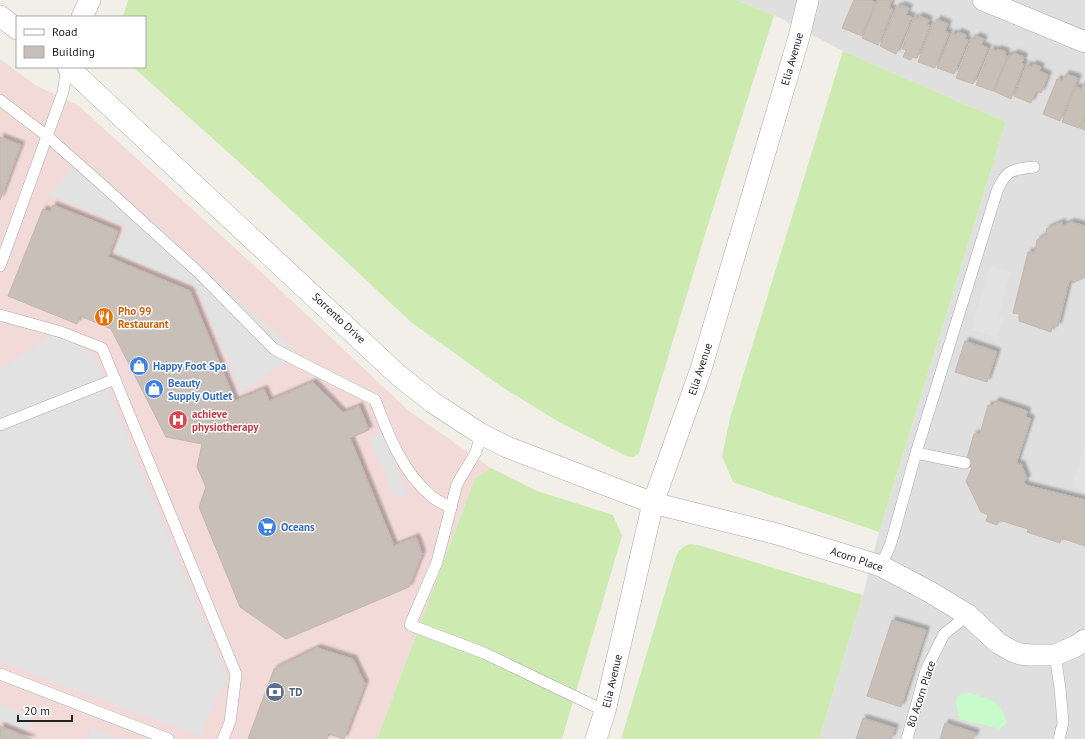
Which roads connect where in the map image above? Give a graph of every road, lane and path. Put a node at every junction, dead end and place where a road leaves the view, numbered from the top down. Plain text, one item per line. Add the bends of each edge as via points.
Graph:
1 (90, 0) edge
2 (808, 0) edge
3 (983, 0) edge
4 (0, 16) edge
5 (82, 16) edge
6 (16, 28) edge
7 (1085, 42) edge
8 (68, 68) edge
9 (69, 68) edge
10 (0, 100) edge
11 (47, 136) junction
12 (1034, 168) dead end
13 (0, 266) edge
14 (0, 315) edge
15 (115, 379) junction
16 (0, 425) edge
17 (481, 434) junction
18 (916, 453) junction
19 (965, 463) dead end
20 (653, 503) junction
21 (451, 508) junction
22 (881, 566) junction
23 (968, 615) junction
24 (1085, 640) edge
25 (1055, 654) junction
26 (0, 674) edge
27 (605, 711) junction
28 (168, 739) edge
29 (223, 739) edge
30 (596, 739) edge
31 (907, 739) edge
32 (1059, 739) edge

1 - 5 street
2 - 20 street, Elia Avenue via 701,369
3 - 7 street
4 - 6 street
8 - 11 lane via 63,92
9 - 17 street, Sorrento Drive via 397,374 432,402
10 - 11 lane
11 - 13 lane
11 - 21 lane via 198,272 274,349 376,400 386,431 408,471 430,496
12 - 18 lane via 1012,170 1003,178 997,191
14 - 15 lane via 61,332 102,348
15 - 16 lane
15 - 29 lane via 236,674 230,722
17 - 20 street, Sorrento Drive via 507,447
17 - 21 lane via 476,452 457,484
18 - 19 lane
18 - 22 lane via 891,543
20 - 22 street, Acorn Place via 777,534
20 - 27 street, Elia Avenue
21 - 27 lane via 437,562 410,625 484,653
22 - 23 street, Acorn Place
23 - 25 street, Acorn Place via 998,643 1012,651 1031,655
23 - 31 lane, 80 Acorn Place via 944,634 926,670
24 - 25 street, Acorn Place
25 - 32 lane via 1063,723
26 - 28 lane
27 - 30 street, Elia Avenue

